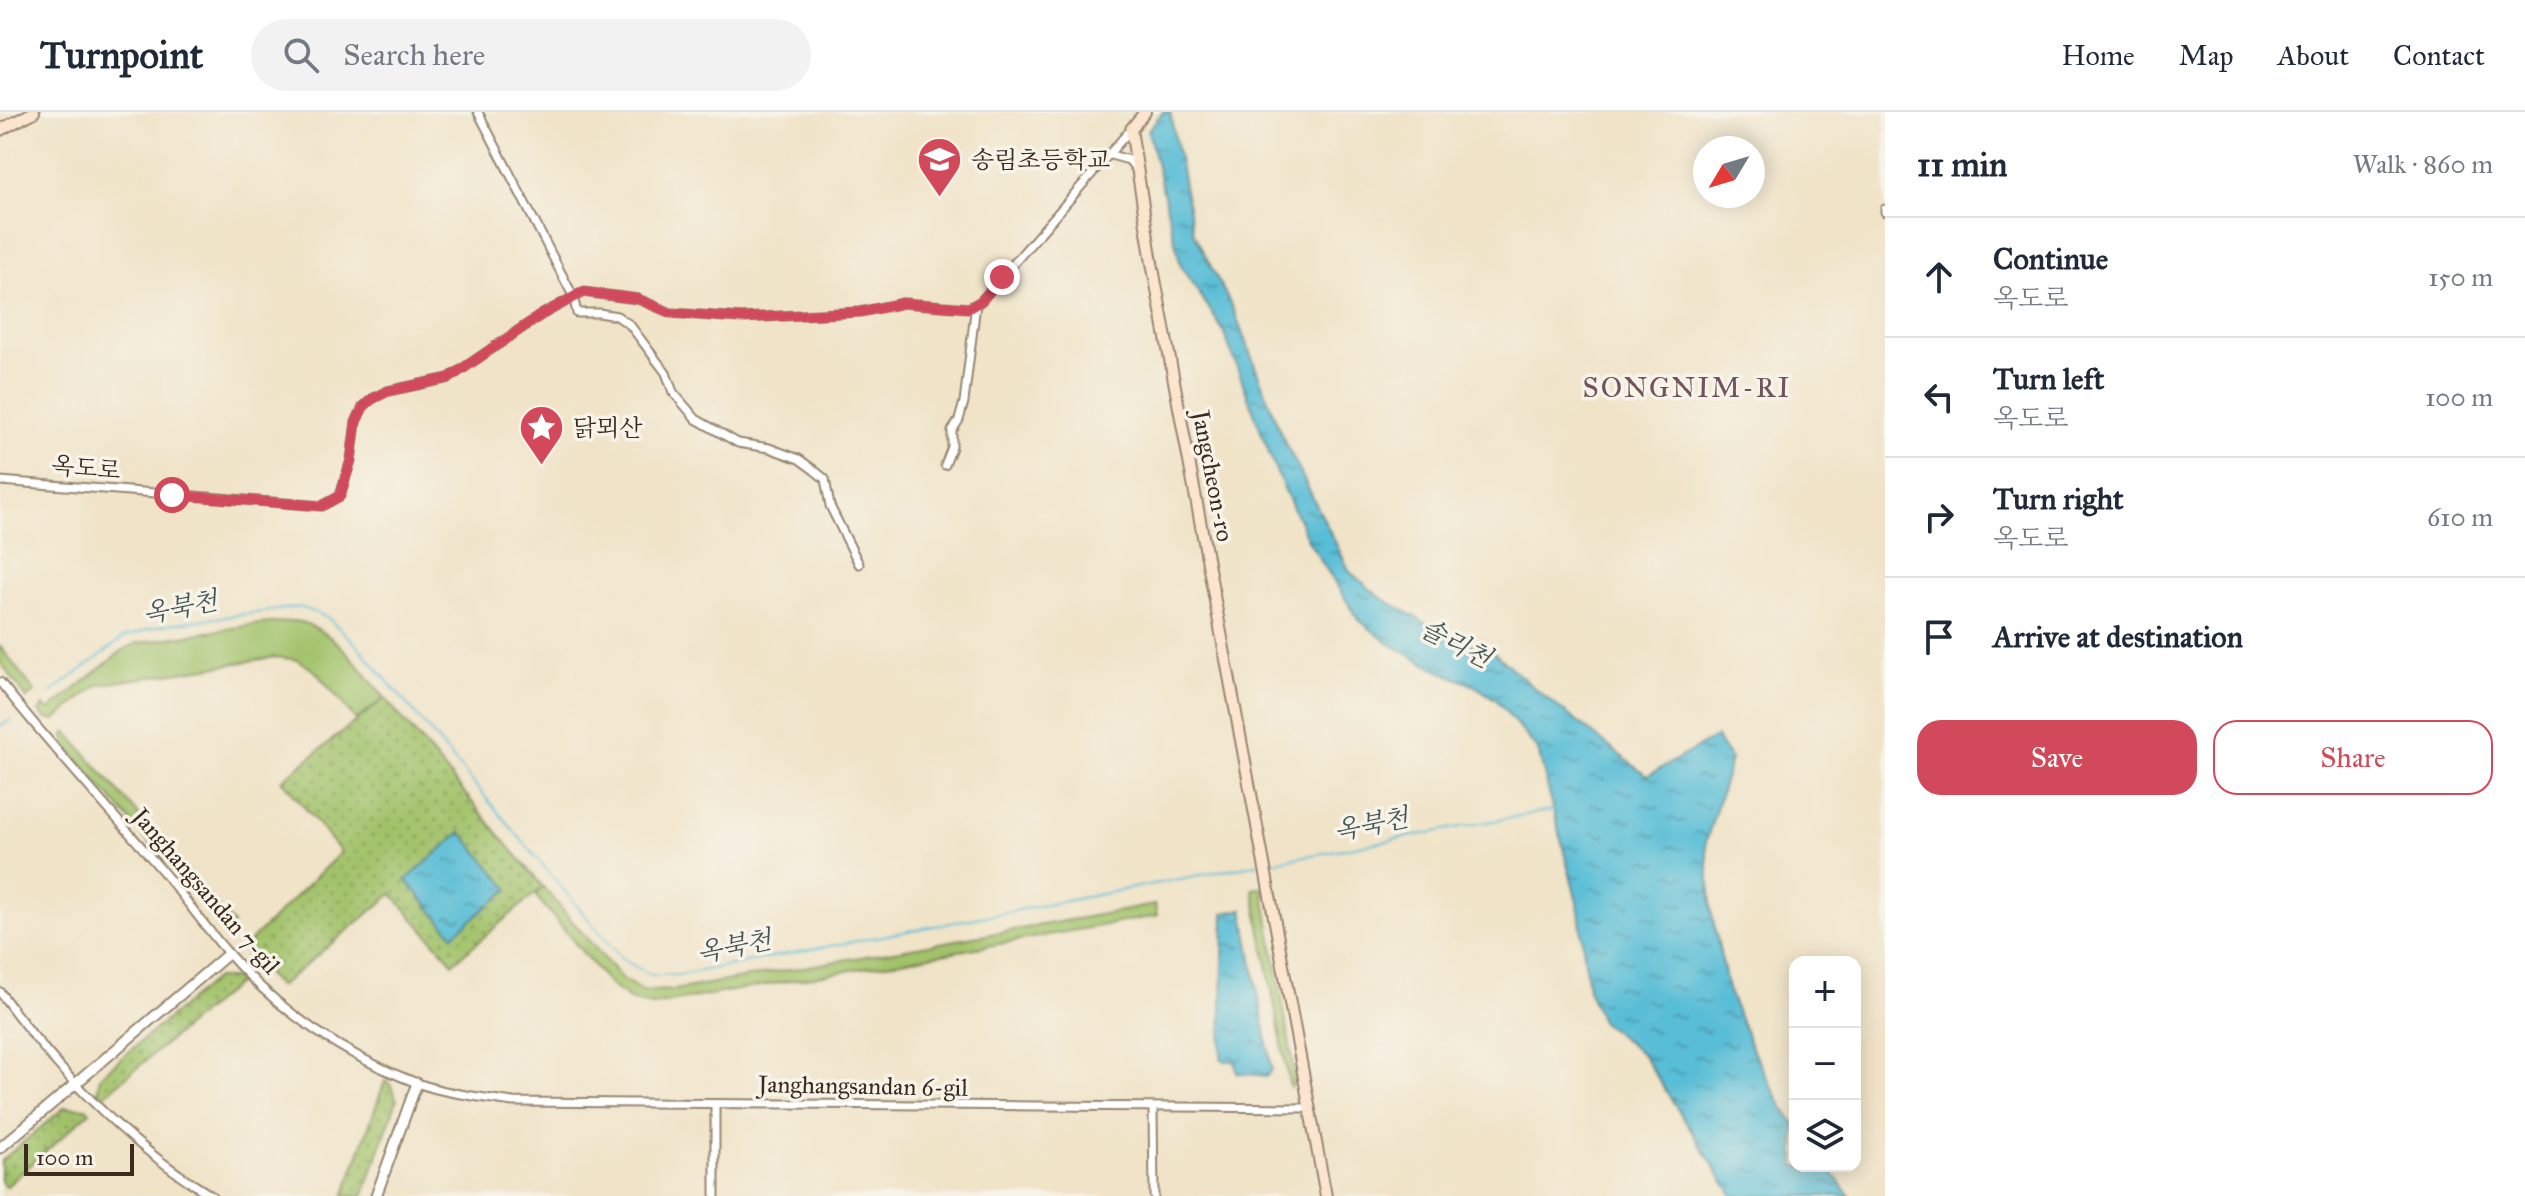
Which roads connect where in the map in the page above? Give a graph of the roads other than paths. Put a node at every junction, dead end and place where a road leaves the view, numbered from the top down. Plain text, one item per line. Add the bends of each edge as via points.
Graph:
1 (34, 112) edge
2 (478, 112) edge
3 (1144, 114) edge
4 (1131, 129) junction
5 (0, 130) edge
6 (1107, 154) junction
7 (1137, 170) junction
8 (573, 296) junction
9 (976, 304) junction
10 (945, 465) dead end
11 (0, 481) edge
12 (859, 564) dead end
13 (0, 682) edge
14 (228, 954) junction
15 (0, 992) edge
16 (74, 1083) junction
17 (417, 1083) junction
18 (715, 1104) junction
19 (1310, 1108) junction
20 (1153, 1109) junction
21 (0, 1148) edge
22 (212, 1196) edge
23 (376, 1196) edge
24 (715, 1196) edge
25 (1154, 1196) edge
26 (1326, 1196) edge

1 - 5 main road
2 - 8 street
3 - 4 main road
4 - 6 street
4 - 7 main road, Jangcheon-ro
6 - 7 street via 1129,160
6 - 9 street
7 - 19 main road, Jangcheon-ro
8 - 9 street via 583,292 638,299 671,313 741,318 860,312 903,303 952,308
8 - 11 street, 옥도로 via 449,378 372,399 356,422 340,496 322,506
8 - 12 street via 577,313 617,316 630,325 696,419 738,443 799,459 825,479 830,506
9 - 10 street via 964,402
13 - 14 street, Janghangsandan 7-gil
14 - 16 street
14 - 17 street, Janghangsandan 7-gil via 300,1020 348,1051
15 - 16 street
16 - 21 street
16 - 22 street via 151,1153
17 - 18 street, Janghangsandan 6-gil via 513,1102
17 - 23 street
18 - 20 street, Janghangsandan 6-gil
18 - 24 street
19 - 20 street, Janghangsandan 6-gil
19 - 26 main road
20 - 25 street

